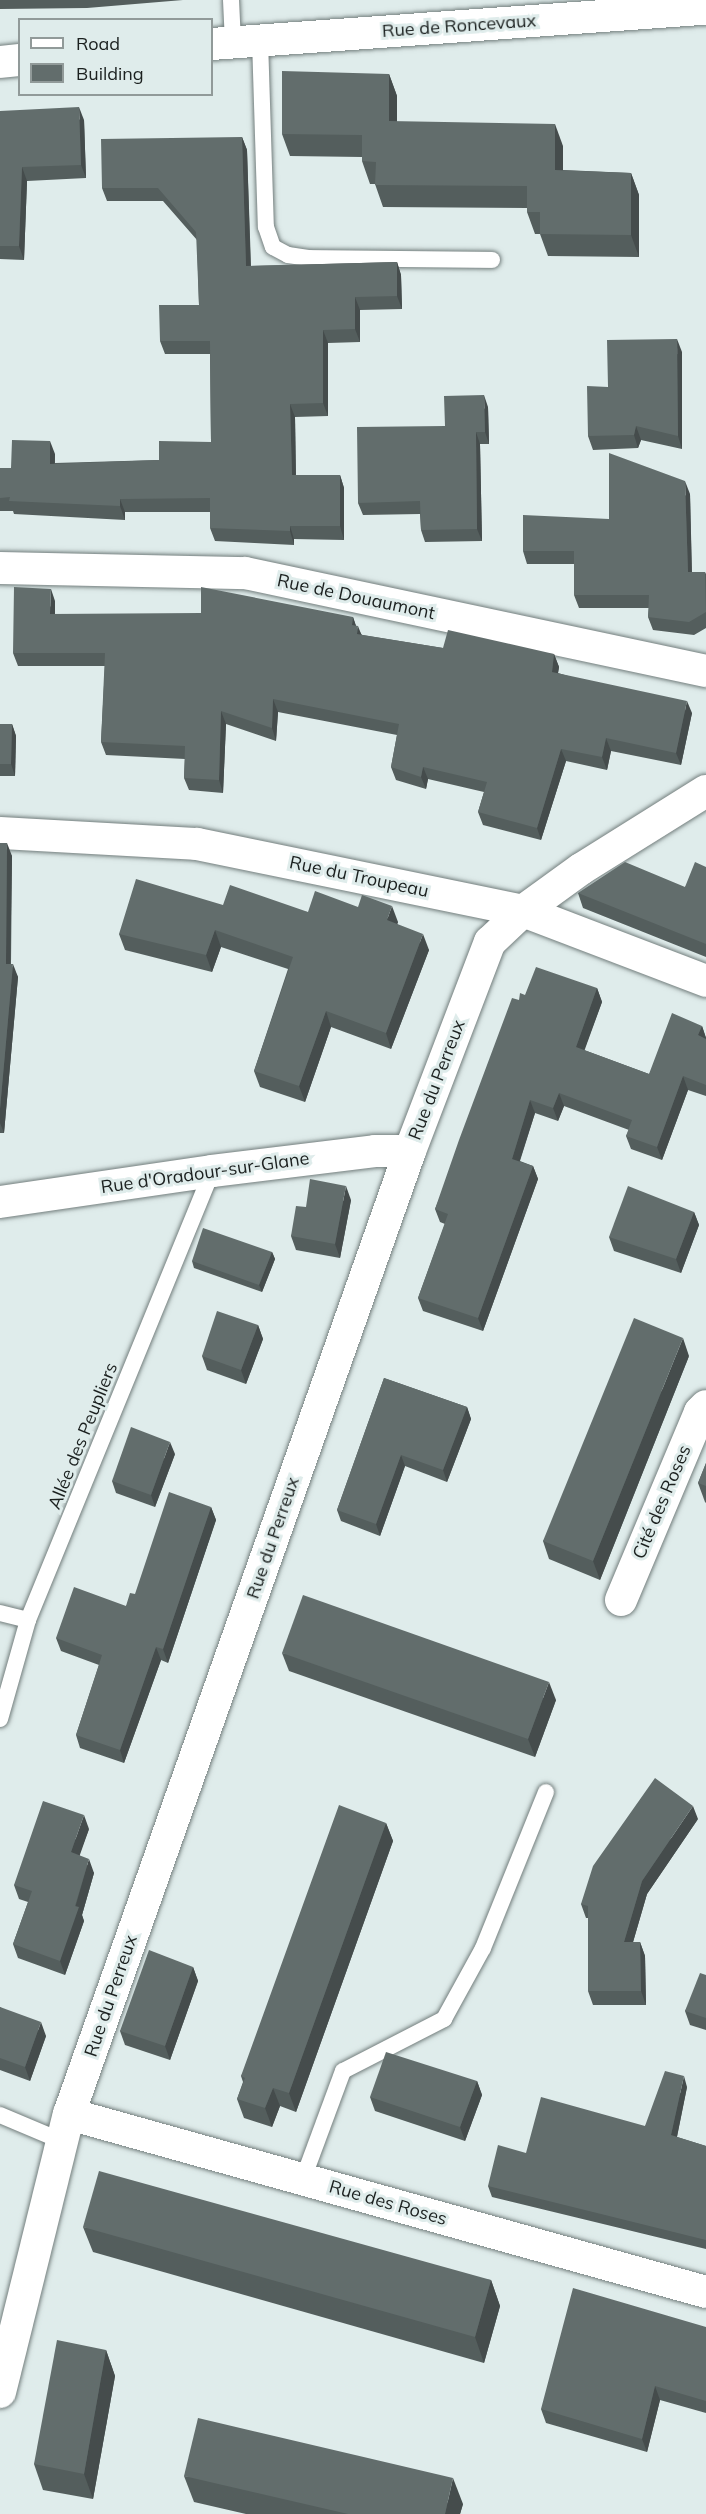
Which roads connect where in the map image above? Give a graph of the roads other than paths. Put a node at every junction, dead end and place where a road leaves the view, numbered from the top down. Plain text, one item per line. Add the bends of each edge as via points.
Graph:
1 (231, 0) edge
2 (706, 9) edge
3 (235, 42) edge
4 (18, 60) edge
5 (0, 62) edge
6 (492, 260) dead end
7 (0, 568) edge
8 (706, 671) edge
9 (706, 791) edge
10 (0, 833) edge
11 (523, 910) junction
12 (706, 981) edge
13 (410, 1151) junction
14 (212, 1171) junction
15 (0, 1202) edge
16 (706, 1406) edge
17 (621, 1600) dead end
18 (0, 1613) edge
19 (28, 1620) junction
20 (0, 1719) edge
21 (546, 1792) dead end
22 (0, 2115) edge
23 (65, 2128) junction
24 (303, 2179) junction
25 (706, 2292) edge
26 (0, 2392) edge

1 - 3 lane
2 - 3 street, Rue de Roncevaux
3 - 6 lane via 266,226 273,246 288,255 310,258
4 - 5 street
7 - 8 street, Rue de Douaumont via 245,573
9 - 11 street, Rue du Perreux
10 - 11 street, Rue du Troupeau via 197,844
11 - 12 street, Rue du Troupeau
11 - 13 street, Rue du Perreux via 490,942
13 - 14 street, Rue d'Oradour-sur-Glane via 375,1151
13 - 23 street, Rue du Perreux
14 - 15 street, Rue d'Oradour-sur-Glane
14 - 19 lane, Allée des Peupliers
16 - 17 street, Cité des Roses via 700,1412
18 - 19 lane
19 - 20 lane, Allée des Peupliers
21 - 24 lane via 483,1948 444,2019 343,2071
22 - 23 lane
23 - 24 street, Rue des Roses
23 - 26 street, Rue du Perreux
24 - 25 street, Rue des Roses

